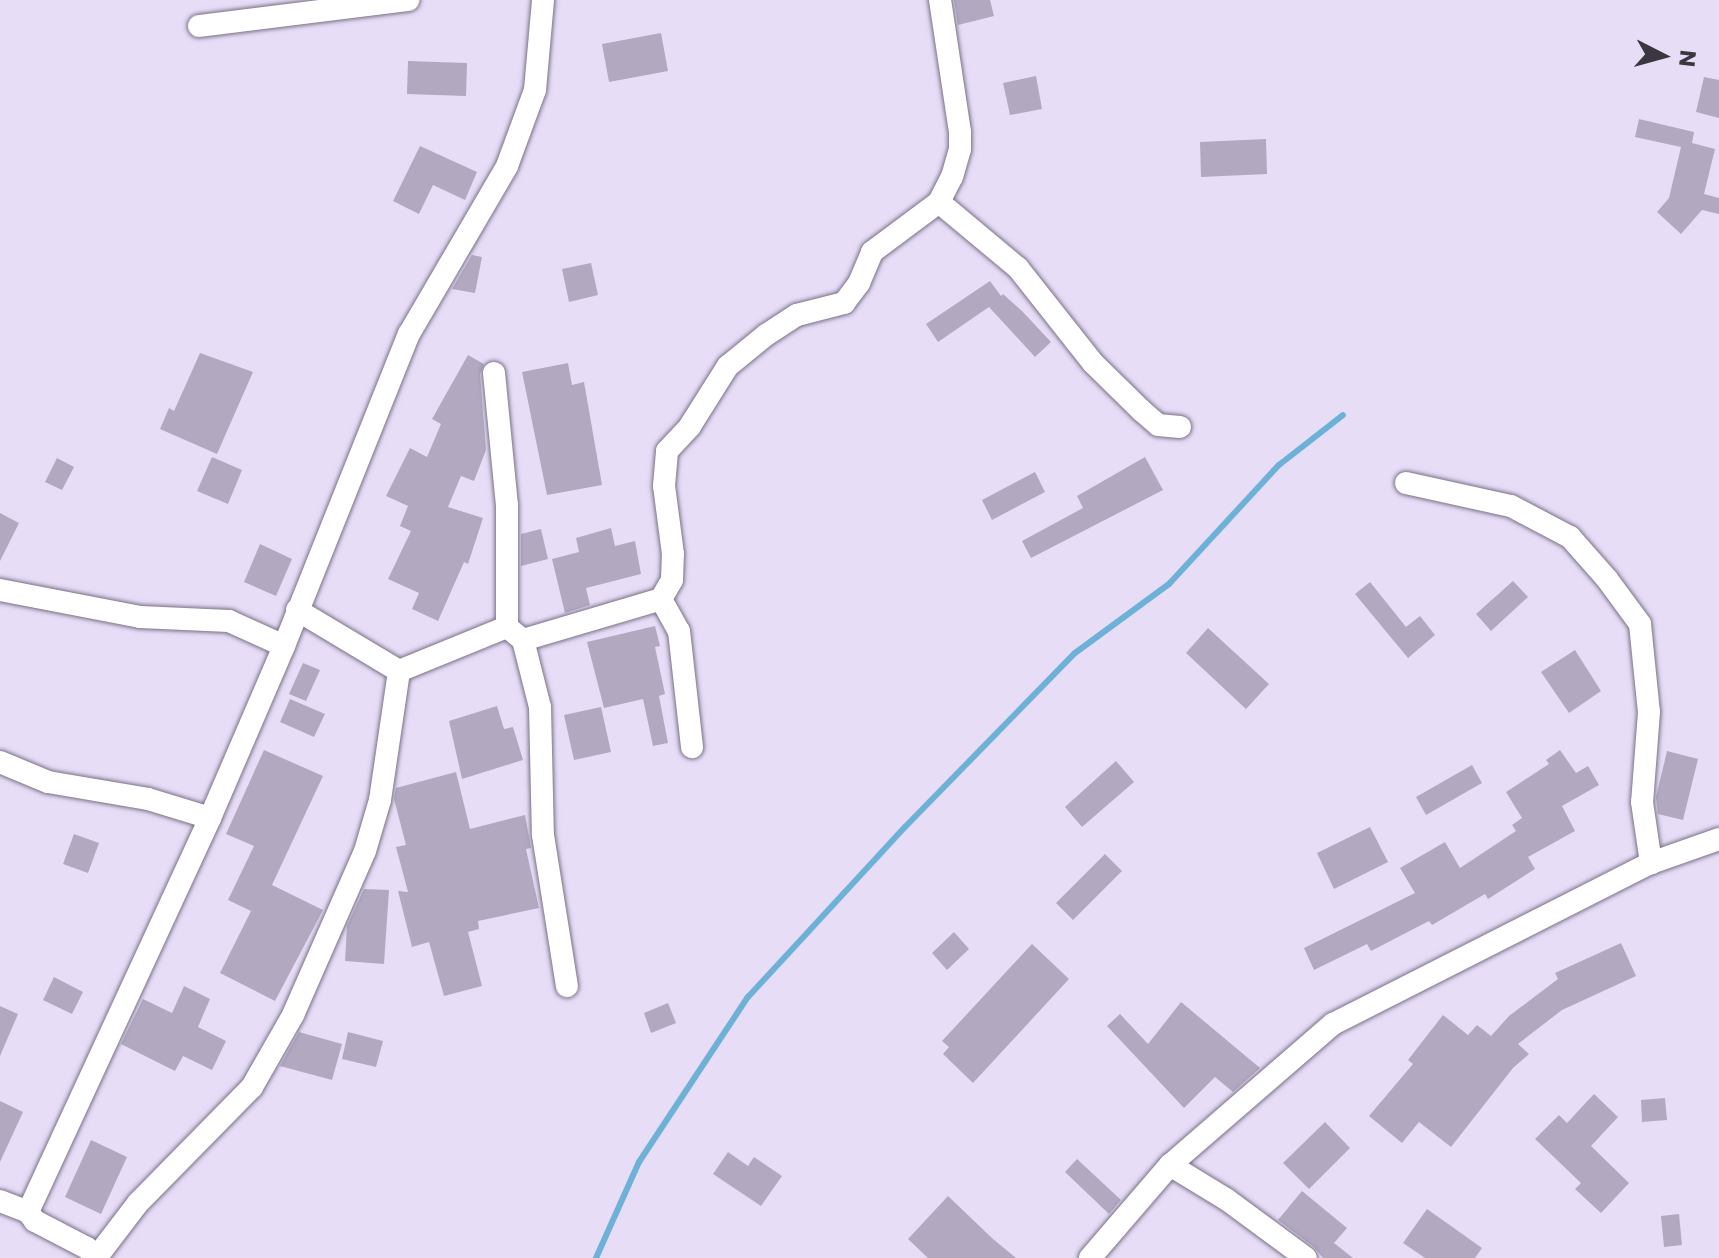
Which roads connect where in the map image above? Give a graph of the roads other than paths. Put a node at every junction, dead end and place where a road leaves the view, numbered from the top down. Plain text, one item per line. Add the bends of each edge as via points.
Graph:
1 (408, 0) edge
2 (543, 0) edge
3 (940, 0) edge
4 (284, 8) edge
5 (199, 26) dead end
6 (939, 202) junction
7 (494, 373) dead end
8 (1180, 427) dead end
9 (1406, 483) dead end
10 (0, 590) edge
11 (661, 599) junction
12 (297, 610) junction
13 (515, 634) junction
14 (284, 646) junction
15 (399, 671) junction
16 (692, 747) dead end
17 (0, 762) edge
18 (210, 818) junction
19 (1719, 839) edge
20 (1651, 863) junction
21 (567, 986) dead end
22 (1170, 1165) junction
23 (0, 1201) edge
24 (28, 1212) junction
25 (96, 1258) edge
26 (1090, 1258) edge
27 (1306, 1258) edge

1 - 4 street
2 - 12 street via 535,90 507,166 409,334
3 - 6 street via 960,141 952,177
4 - 5 street
6 - 8 street via 1018,268 1093,363 1142,411 1158,425
6 - 11 street via 872,252 844,303 797,315 728,366 690,426 667,451 664,486 672,580
7 - 13 street
9 - 20 street via 1511,506 1570,537 1640,624 1649,712 1642,802
10 - 14 street via 140,617 229,621
11 - 13 street
11 - 16 street via 679,631
12 - 14 street
12 - 15 street
13 - 15 street
13 - 21 street via 540,707 543,835
14 - 18 street
15 - 25 street via 380,800 365,851 293,1015 252,1087 138,1203
17 - 18 street via 48,782 148,799
18 - 24 street
19 - 20 street
20 - 22 street via 1333,1024
22 - 26 street
22 - 27 street
23 - 24 street
24 - 25 street

